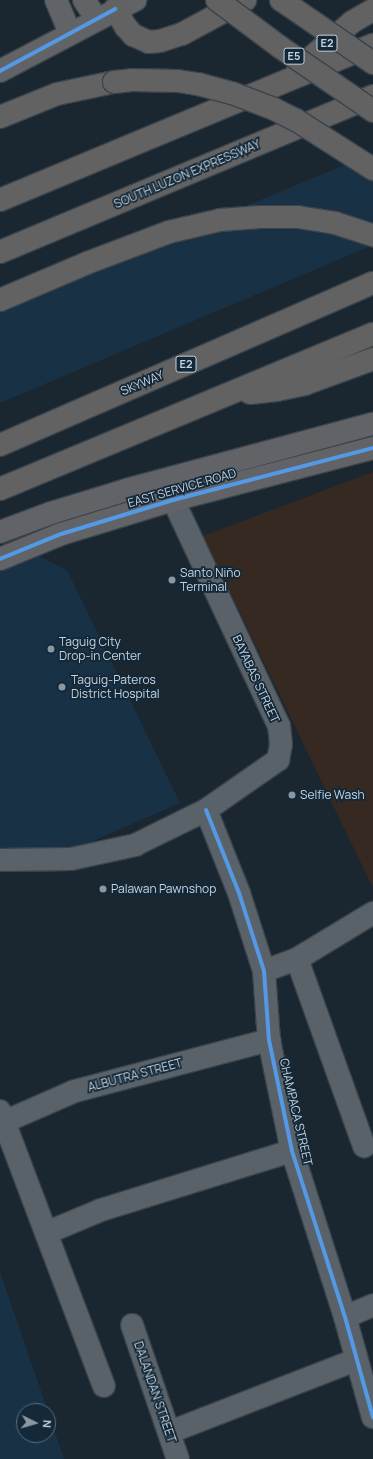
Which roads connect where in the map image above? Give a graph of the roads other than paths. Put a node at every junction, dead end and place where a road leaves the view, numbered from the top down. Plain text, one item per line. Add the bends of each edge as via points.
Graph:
1 (56, 0) edge
2 (84, 0) edge
3 (135, 0) edge
4 (217, 0) edge
5 (245, 0) edge
6 (281, 0) edge
7 (109, 10) edge
8 (373, 10) edge
9 (70, 33) junction
10 (373, 45) edge
11 (373, 63) edge
12 (0, 71) edge
13 (284, 81) junction
14 (373, 96) edge
15 (373, 111) edge
16 (0, 117) edge
17 (373, 169) edge
18 (0, 200) edge
19 (373, 235) edge
20 (0, 252) edge
21 (373, 283) edge
22 (0, 300) edge
23 (373, 334) edge
24 (373, 359) edge
25 (227, 394) junction
26 (373, 424) edge
27 (0, 445) edge
28 (373, 448) edge
29 (0, 489) edge
30 (173, 500) junction
31 (51, 513) junction
32 (0, 532) edge
33 (61, 534) junction
34 (0, 559) edge
35 (206, 810) junction
36 (0, 860) edge
37 (373, 913) edge
38 (297, 959) junction
39 (264, 971) junction
40 (269, 1040) junction
41 (2, 1116) edge
42 (364, 1146) dead end
43 (292, 1151) junction
44 (46, 1233) junction
45 (373, 1306) edge
46 (345, 1317) junction
47 (132, 1325) dead end
48 (356, 1360) junction
49 (104, 1386) dead end
50 (373, 1417) edge
51 (170, 1432) junction
52 (178, 1459) edge

1 - 9 main road
2 - 7 main road
3 - 7 main road
4 - 15 highway, E5, bridge
5 - 7 highway via 182,34 149,42 133,35
6 - 11 highway, bridge
7 - 9 main road
8 - 13 highway, E2 via 352,22
9 - 12 main road
10 - 13 highway, E2
13 - 18 highway, E2
14 - 20 highway, SOUTH LUZON EXPRESSWAY
16 - 17 highway, bridge via 58,94 100,84 132,80 184,82 232,93 274,109 318,133
19 - 22 highway via 336,223 304,218 260,217 220,220 193,225 163,235 87,263
21 - 27 highway, SKYWAY / E2
23 - 25 highway
24 - 25 highway via 305,384 277,390
25 - 29 highway
26 - 31 main road, EAST SERVICE ROAD via 126,490
28 - 30 main road, EAST SERVICE ROAD
30 - 33 main road, EAST SERVICE ROAD
30 - 35 street, BAYABAS STREET via 279,726 281,744 278,760
31 - 32 main road, EAST SERVICE ROAD
31 - 33 main road
33 - 34 main road, EAST SERVICE ROAD
35 - 36 street, BAYABAS STREET via 135,845 71,859
35 - 39 street, CHAMPACA STREET via 239,893
37 - 38 street
38 - 39 street
38 - 42 street
39 - 40 street, CHAMPACA STREET
40 - 41 street, ALBUTRA STREET via 75,1091
40 - 43 street, CHAMPACA STREET
41 - 44 street
43 - 44 street via 101,1210
43 - 46 street, CHAMPACA STREET
44 - 49 street
45 - 46 street
46 - 48 street, CHAMPACA STREET
47 - 51 street, DALANDAN STREET
48 - 50 street, CHAMPACA STREET
48 - 51 street
51 - 52 street, DALANDAN STREET

